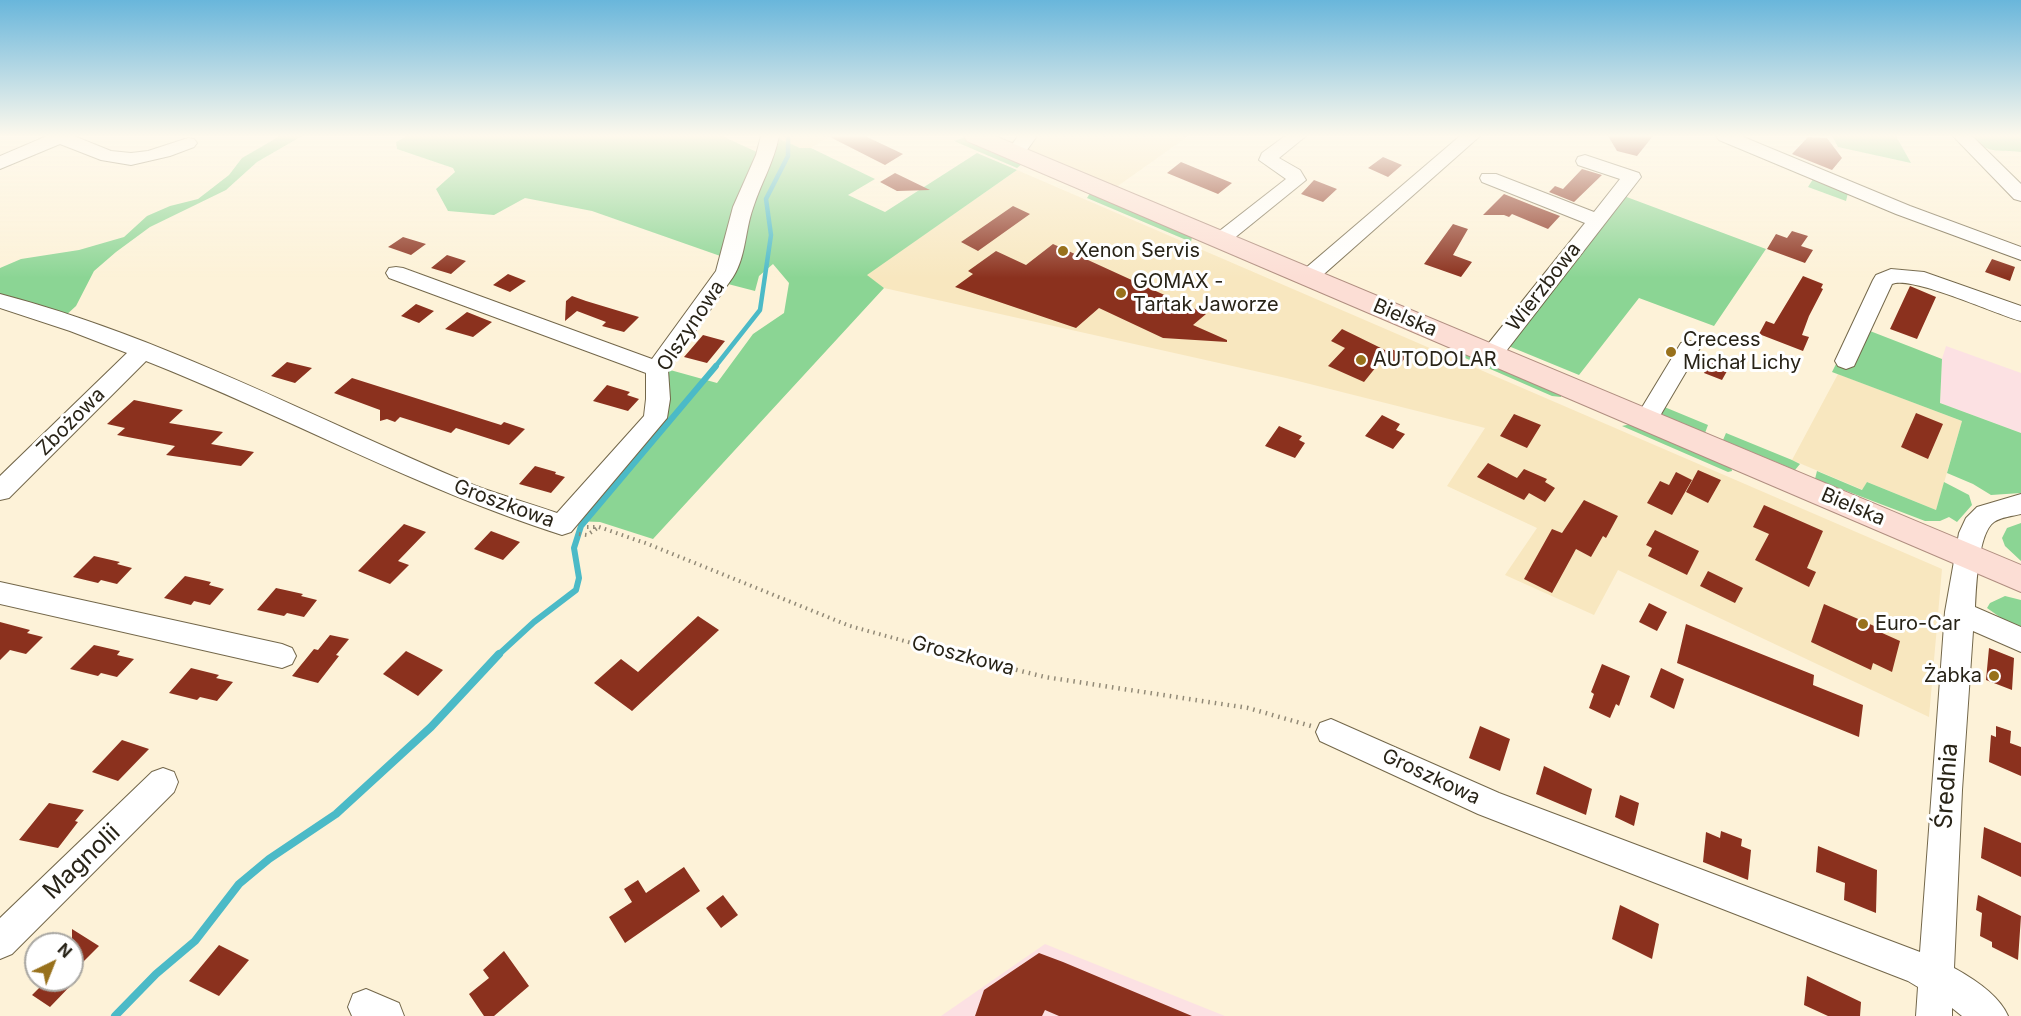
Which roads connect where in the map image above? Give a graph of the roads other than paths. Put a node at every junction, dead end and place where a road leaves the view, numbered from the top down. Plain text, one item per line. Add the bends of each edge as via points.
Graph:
1 (753, 183) edge
2 (1101, 183) edge
3 (1292, 183) edge
4 (1416, 183) edge
5 (1503, 183) edge
6 (1627, 183) edge
7 (1839, 183) edge
8 (2009, 183) edge
9 (2021, 195) edge
10 (1596, 220) junction
11 (1220, 240) junction
12 (2021, 254) edge
13 (396, 273) dead end
14 (1308, 277) junction
15 (0, 301) edge
16 (30, 311) junction
17 (2021, 314) edge
18 (0, 322) edge
19 (1689, 348) dead end
20 (142, 352) junction
21 (1492, 354) junction
22 (1846, 361) dead end
23 (657, 369) junction
24 (1646, 420) junction
25 (0, 492) edge
26 (2021, 504) edge
27 (562, 525) joint
28 (1968, 557) junction
29 (2021, 579) edge
30 (0, 593) edge
31 (1959, 612) junction
32 (2021, 640) edge
33 (282, 656) dead end
34 (1331, 732) road end
35 (163, 782) dead end
36 (0, 942) edge
37 (1936, 977) junction
38 (1934, 1016) edge
39 (1990, 1016) edge

1 - 23 street, Olszynowa via 742,208 726,272
2 - 11 main road, Bielska
3 - 11 street
4 - 14 street
5 - 10 street, Wierzbowa
6 - 10 street, Wierzbowa
7 - 12 street
8 - 9 street
10 - 21 street, Wierzbowa
11 - 14 main road, Bielska
13 - 23 street
14 - 21 main road, Bielska
15 - 16 street, Groszkowa
16 - 18 street
16 - 20 street, Groszkowa
17 - 22 street via 1917,277 1891,275 1883,280
19 - 24 street
20 - 25 street, Zbożowa
20 - 27 street, Groszkowa via 220,381 464,491
21 - 24 main road, Bielska
23 - 27 street, Olszynowa via 655,418
24 - 28 main road, Bielska
26 - 28 street, Średnia via 1997,509 1980,519 1972,533
28 - 29 main road, Bielska
28 - 31 street, Średnia
30 - 33 street
31 - 32 street
31 - 37 street, Średnia
34 - 37 street, Groszkowa via 1489,804
35 - 36 street, Magnolii
37 - 38 street, Średnia
37 - 39 street, Groszkowa

